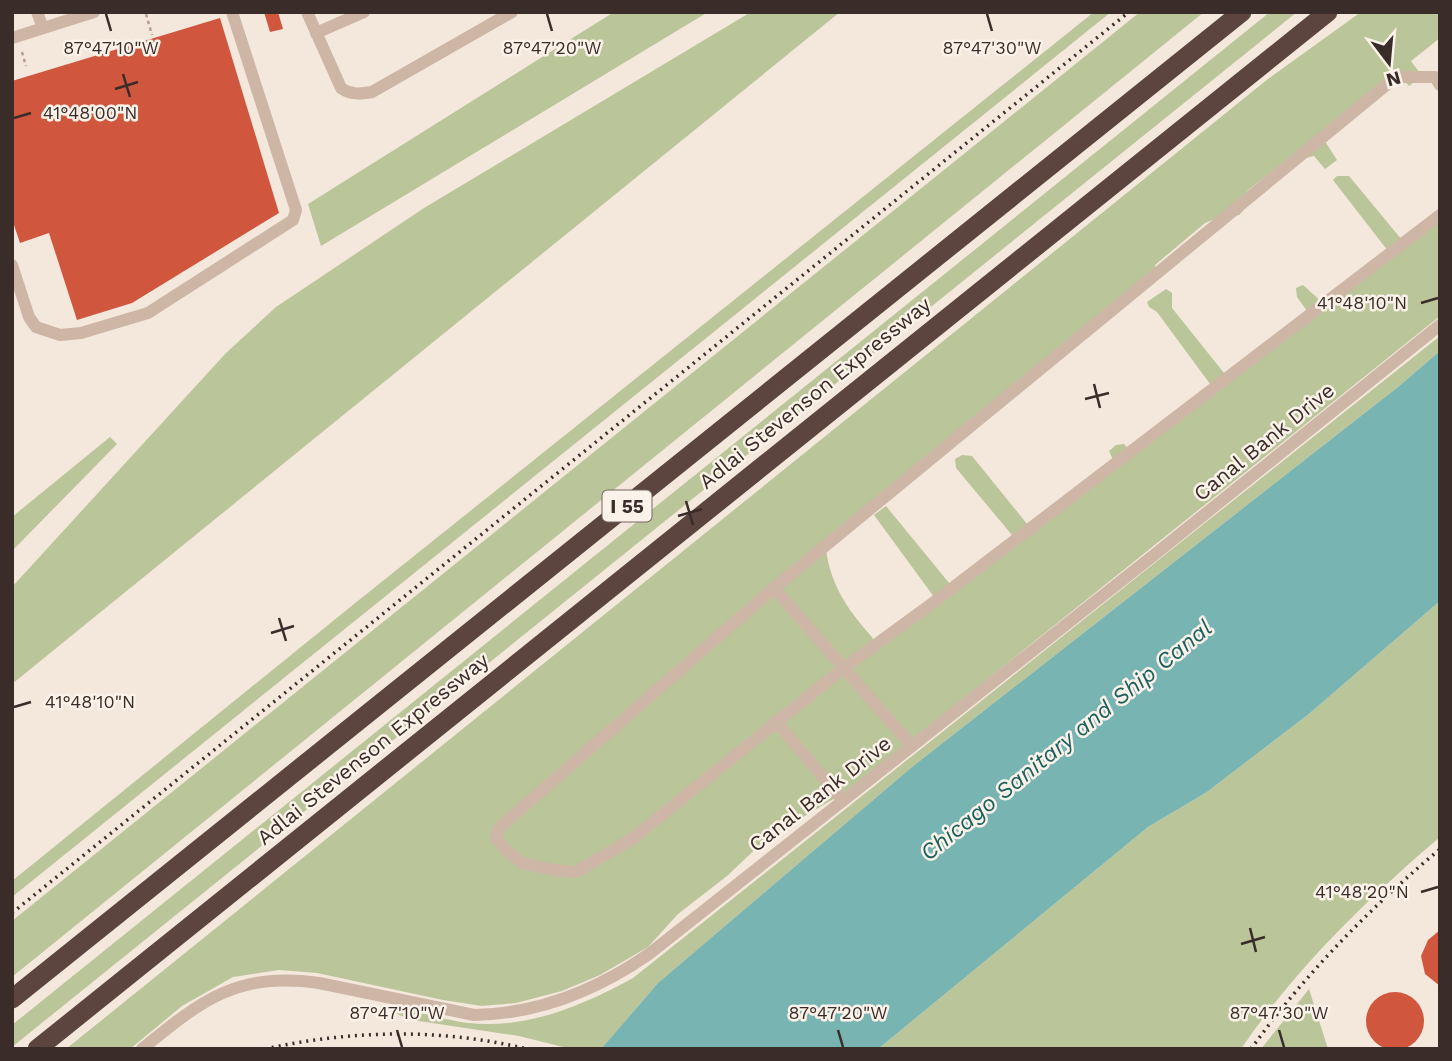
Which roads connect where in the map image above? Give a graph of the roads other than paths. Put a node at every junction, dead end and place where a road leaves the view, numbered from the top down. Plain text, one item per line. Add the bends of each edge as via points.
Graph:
1 (37, 12) edge
2 (94, 12) edge
3 (232, 12) edge
4 (307, 12) edge
5 (364, 12) edge
6 (512, 12) edge
7 (1242, 12) edge
8 (1328, 12) edge
9 (43, 28) junction
10 (316, 33) junction
11 (12, 38) edge
12 (1440, 85) edge
13 (1440, 215) edge
14 (12, 265) edge
15 (1440, 325) edge
16 (774, 588) junction
17 (845, 667) junction
18 (776, 721) junction
19 (912, 746) junction
20 (842, 800) junction
21 (12, 999) edge
22 (37, 1049) edge
23 (142, 1049) edge

1 - 9 street
2 - 9 street
3 - 14 street via 296,210 293,220 148,313 81,333 60,335 36,327
4 - 10 street
5 - 10 street
6 - 10 street via 361,94 341,88
7 - 21 highway, Adlai Stevenson Expressway / I 55
8 - 22 highway, Adlai Stevenson Expressway / I 55
9 - 11 street
12 - 16 street via 1435,76 1396,77
13 - 17 street
15 - 19 street, Canal Bank Drive
16 - 17 street
16 - 18 street via 499,828 496,838 522,863 576,872 632,839
17 - 18 street
17 - 19 street
18 - 20 street
19 - 20 street, Canal Bank Drive
20 - 23 street, Canal Bank Drive via 649,954 573,996 520,1010 474,1015 319,983 255,982 198,1005

